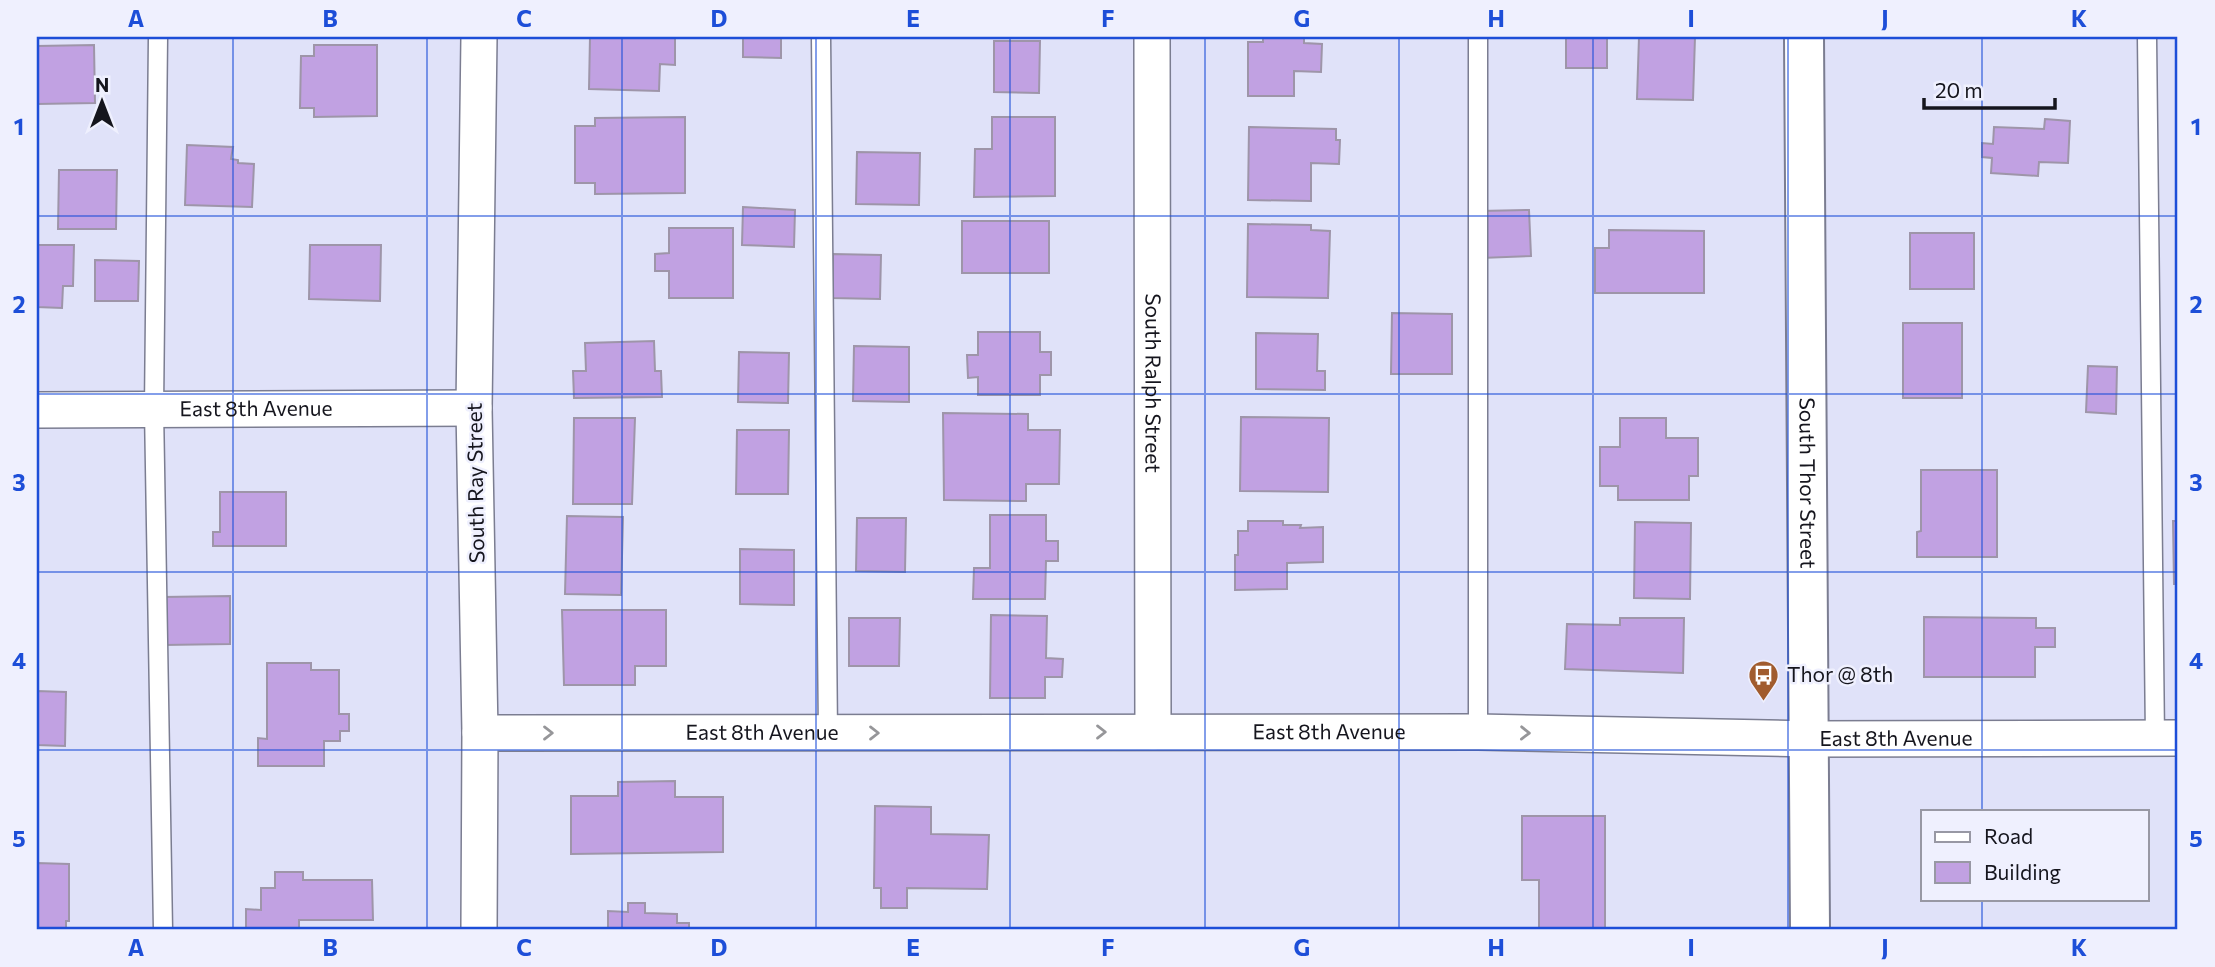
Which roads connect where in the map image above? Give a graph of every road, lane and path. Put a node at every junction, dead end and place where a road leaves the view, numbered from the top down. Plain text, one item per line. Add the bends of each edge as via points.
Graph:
1 (158, 37) edge
2 (479, 37) edge
3 (821, 37) edge
4 (1152, 37) edge
5 (1478, 37) edge
6 (1804, 37) edge
7 (2147, 37) edge
8 (474, 408) junction
9 (154, 409) junction
10 (37, 410) edge
11 (1153, 732) junction
12 (1478, 732) junction
13 (480, 733) junction
14 (828, 733) junction
15 (2167, 738) edge
16 (1810, 739) junction
17 (163, 930) edge
18 (479, 930) edge
19 (1810, 930) edge

1 - 9 lane
2 - 8 street, South Ray Street
3 - 14 lane
4 - 11 street, South Ralph Street
5 - 12 lane
6 - 16 main road, South Thor Street
7 - 15 lane
8 - 9 street, East 8th Avenue
8 - 13 street, South Ray Street
9 - 10 street, East 8th Avenue
9 - 17 lane
11 - 12 street, East 8th Avenue
14 -> 11 street, East 8th Avenue
12 -> 16 street, East 8th Avenue
13 -> 14 street, East 8th Avenue
13 - 18 street, South Ray Street
15 - 16 street, East 8th Avenue
16 - 19 main road, South Thor Street

